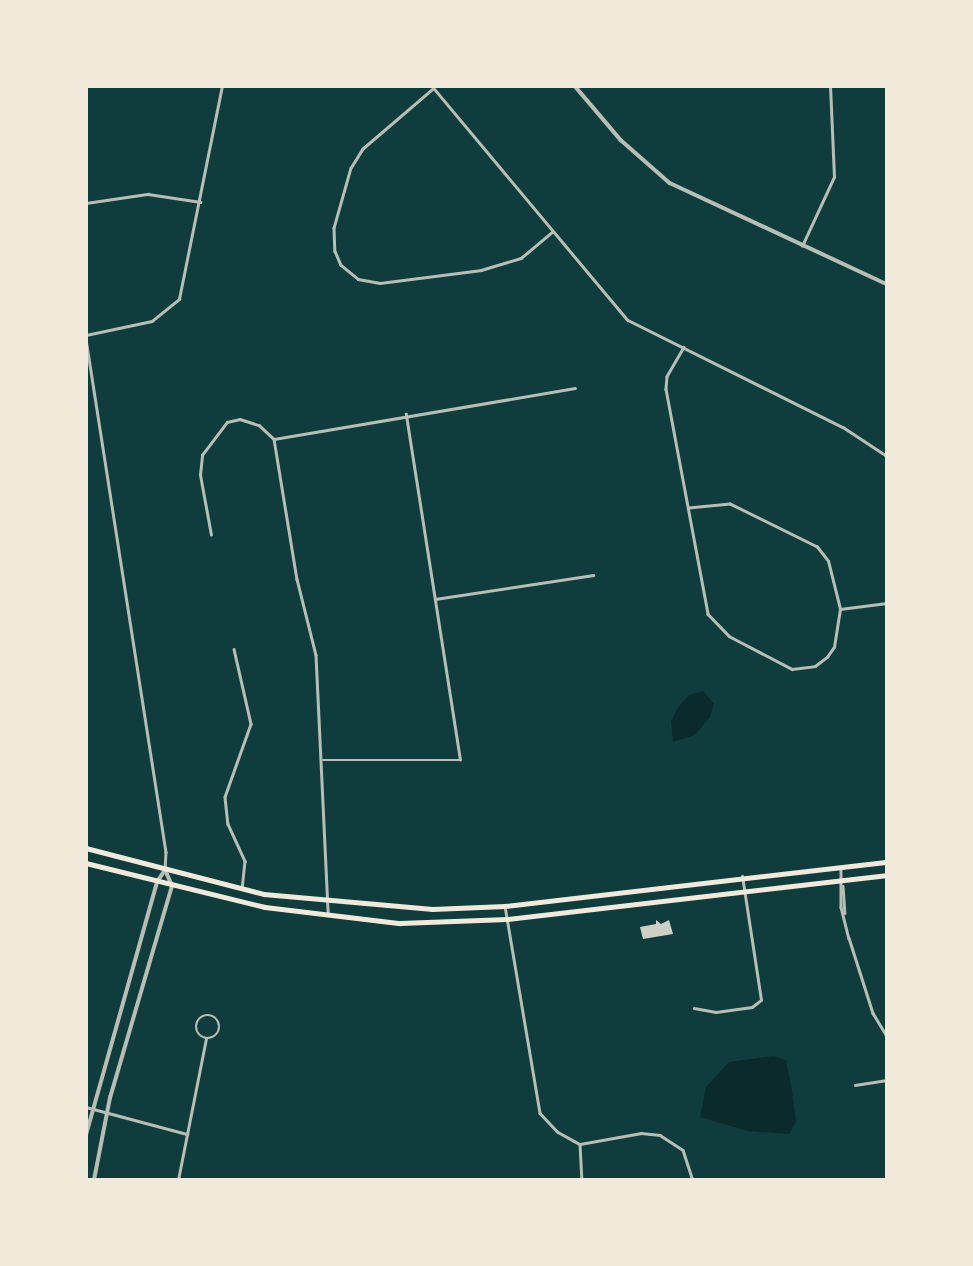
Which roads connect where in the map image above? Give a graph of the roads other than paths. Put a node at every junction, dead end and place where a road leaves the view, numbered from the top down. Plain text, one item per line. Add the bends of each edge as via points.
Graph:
1 (222, 86) edge
2 (575, 86) edge
3 (830, 86) edge
4 (433, 87) edge
5 (200, 202) junction
6 (86, 203) edge
7 (552, 232) junction
8 (802, 246) junction
9 (887, 284) edge
10 (86, 337) edge
11 (684, 347) junction
12 (575, 388) dead end
13 (406, 414) junction
14 (274, 439) junction
15 (887, 456) edge
16 (689, 508) junction
17 (211, 535) dead end
18 (593, 575) dead end
19 (435, 599) junction
20 (887, 603) edge
21 (839, 609) junction
22 (234, 649) dead end
23 (323, 760) junction
24 (86, 848) edge
25 (887, 862) edge
26 (86, 863) edge
27 (841, 865) junction
28 (165, 870) junction
29 (887, 875) edge
30 (742, 876) junction
31 (842, 881) junction
32 (157, 882) junction
33 (677, 885) junction
34 (172, 886) junction
35 (242, 889) junction
36 (744, 890) junction
37 (599, 895) junction
38 (680, 898) junction
39 (329, 903) junction
40 (505, 906) junction
41 (600, 908) junction
42 (328, 917) junction
43 (507, 919) junction
44 (694, 1009) dead end
45 (887, 1036) edge
46 (206, 1039) junction
47 (887, 1080) edge
48 (855, 1085) dead end
49 (86, 1107) edge
50 (92, 1108) junction
51 (107, 1112) junction
52 (187, 1134) junction
53 (86, 1135) edge
54 (580, 1144) junction
55 (94, 1180) edge
56 (178, 1180) edge
57 (582, 1180) edge
58 (693, 1180) edge

1 - 5 street
2 - 8 street via 621,140 670,183
3 - 8 street via 834,177
4 - 7 street
4 - 7 street via 363,149 351,168 334,228 341,265 358,279 380,283 481,270 521,258
5 - 6 street via 148,194
5 - 10 street via 184,286 172,305 152,321
7 - 11 street via 618,312
8 - 9 street
10 - 28 street via 166,852
11 - 15 street via 843,427
11 - 16 street via 671,368 666,389
12 - 13 street
13 - 14 street
13 - 19 street
14 - 17 street via 259,425 240,419 227,422 212,436 200,464
14 - 23 street via 316,655
16 - 21 street via 730,503 817,547 828,561
16 - 21 street via 708,614 729,636 798,669 818,664 834,647
18 - 19 street
19 - 23 street via 460,760
20 - 21 street
22 - 35 street via 251,724 225,797 228,824 245,861
23 - 39 street via 321,820
24 - 28 main road
25 - 27 main road
26 - 32 main road
27 - 30 main road
27 - 31 street
28 - 32 street
28 - 34 street
28 - 35 main road
29 - 31 main road
30 - 33 main road
30 - 36 street
31 - 36 main road
31 - 45 street via 849,938 873,1013
32 - 34 main road
32 - 50 street
33 - 37 main road
33 - 38 main road
34 - 42 main road
34 - 51 street
35 - 39 main road
36 - 38 main road
36 - 44 street via 761,1000 752,1007 716,1012
37 - 40 main road
37 - 41 main road
38 - 41 main road
39 - 40 main road via 432,909
39 - 42 street
40 - 43 street
41 - 43 main road
42 - 43 main road via 400,922
43 - 54 street via 540,1113 558,1132
46 - 46 street via 220,1032 220,1023 210,1015 202,1017 197,1026
46 - 52 street
47 - 48 street
49 - 50 street
50 - 51 street
50 - 53 street
51 - 52 street
51 - 55 street
52 - 56 street
54 - 57 street
54 - 58 street via 632,1133 660,1135 683,1150

